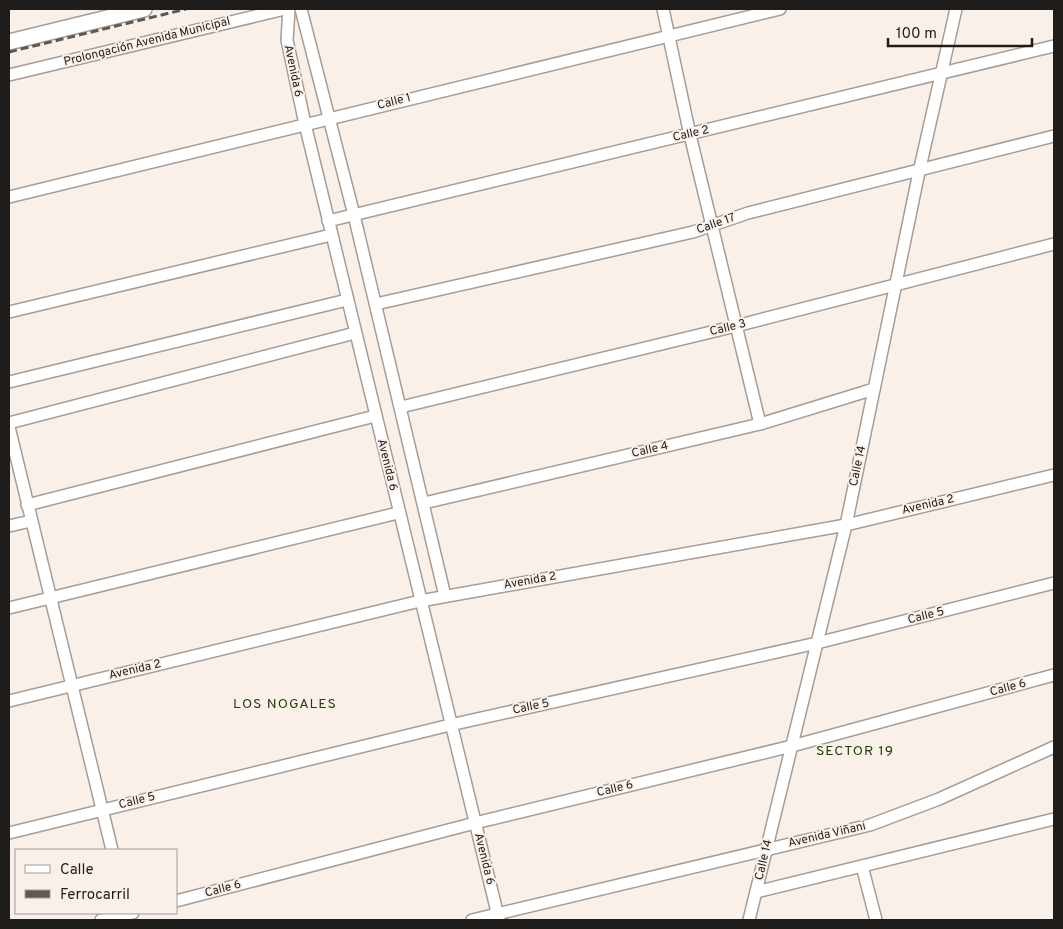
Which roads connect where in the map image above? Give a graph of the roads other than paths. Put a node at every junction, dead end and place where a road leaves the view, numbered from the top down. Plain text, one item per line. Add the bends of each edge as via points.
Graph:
1 (144, 9) edge
2 (286, 9) edge
3 (290, 9) edge
4 (301, 9) edge
5 (663, 9) edge
6 (780, 9) edge
7 (956, 9) edge
8 (669, 36) junction
9 (9, 42) edge
10 (1054, 46) edge
11 (941, 74) junction
12 (9, 75) edge
13 (328, 118) junction
14 (305, 124) junction
15 (690, 134) junction
16 (1054, 136) edge
17 (919, 172) junction
18 (9, 196) edge
19 (354, 215) junction
20 (328, 221) junction
21 (712, 225) junction
22 (331, 235) junction
23 (1054, 244) edge
24 (896, 286) junction
25 (347, 300) junction
26 (376, 304) junction
27 (9, 312) edge
28 (736, 326) junction
29 (355, 333) junction
30 (9, 382) edge
31 (874, 389) junction
32 (400, 407) junction
33 (375, 416) junction
34 (9, 422) edge
35 (760, 424) junction
36 (9, 427) edge
37 (1054, 475) edge
38 (424, 504) junction
39 (27, 505) junction
40 (398, 513) junction
41 (31, 521) junction
42 (846, 525) junction
43 (9, 526) edge
44 (1054, 583) edge
45 (445, 596) junction
46 (50, 598) junction
47 (420, 601) junction
48 (9, 608) edge
49 (817, 644) junction
50 (1054, 675) edge
51 (71, 685) junction
52 (9, 701) edge
53 (450, 725) junction
54 (792, 746) junction
55 (1054, 747) edge
56 (102, 809) junction
57 (1054, 819) edge
58 (475, 823) junction
59 (9, 833) edge
60 (112, 849) edge
61 (766, 849) junction
62 (862, 866) junction
63 (756, 892) junction
64 (178, 900) edge
65 (130, 915) edge
66 (498, 917) edge
67 (101, 920) edge
68 (472, 920) edge
69 (749, 920) edge
70 (876, 920) edge

1 - 9 main road
2 - 12 street, Prolongación Avenida Municipal
3 - 14 street, Avenida 6 via 287,40
4 - 13 street, Avenida 6
5 - 8 street
6 - 8 street, Calle 1
7 - 11 street, Calle 14
8 - 13 street, Calle 1
8 - 15 street
10 - 11 street, Calle 2
11 - 15 street, Calle 2
11 - 17 street, Calle 14
13 - 14 street, Calle 1
13 - 19 street, Avenida 6
14 - 18 street, Calle 1
14 - 20 street, Avenida 6
15 - 19 street, Calle 2
15 - 21 street
16 - 17 street, Calle 17
17 - 21 street, Calle 17 via 748,213
17 - 24 street, Calle 14
19 - 20 street, Calle 2
19 - 26 street, Avenida 6
20 - 22 street, Avenida 6
21 - 26 street, Calle 17
21 - 28 street
22 - 25 street, Avenida 6
22 - 27 street
23 - 24 street, Calle 3
24 - 28 street, Calle 3
24 - 31 street, Calle 14
25 - 29 street, Avenida 6
25 - 30 street
26 - 32 street, Avenida 6
28 - 32 street, Calle 3
28 - 35 street
29 - 33 street, Avenida 6
29 - 34 street
31 - 35 street, Calle 4
31 - 42 street, Calle 14
32 - 38 street, Avenida 6
33 - 39 street
33 - 40 street, Avenida 6
35 - 38 street, Calle 4
36 - 39 street
37 - 42 street, Avenida 2
38 - 45 street, Avenida 6
39 - 41 street
40 - 46 street
40 - 47 street, Avenida 6
41 - 43 street
41 - 46 street
42 - 45 street, Avenida 2
42 - 49 street, Calle 14
44 - 49 street, Calle 5
45 - 47 street, Avenida 2
46 - 48 street
46 - 51 street
47 - 51 street, Avenida 2
47 - 53 street, Avenida 6
49 - 53 street, Calle 5
49 - 54 street, Calle 14
50 - 54 street, Calle 6
51 - 52 street, Avenida 2
51 - 56 street
53 - 56 street, Calle 5
53 - 58 street, Avenida 6
54 - 58 street, Calle 6
54 - 61 street, Calle 14
55 - 61 street, Avenida Viñani via 939,799 870,825
56 - 59 street, Calle 5
56 - 60 street
57 - 62 street
58 - 64 street, Calle 6
58 - 66 street, Avenida 6
61 - 63 street, Calle 14
61 - 66 street, Avenida Viñani
62 - 63 street
62 - 70 street
63 - 69 street, Calle 14
65 - 67 street
66 - 68 street, Avenida Viñani

